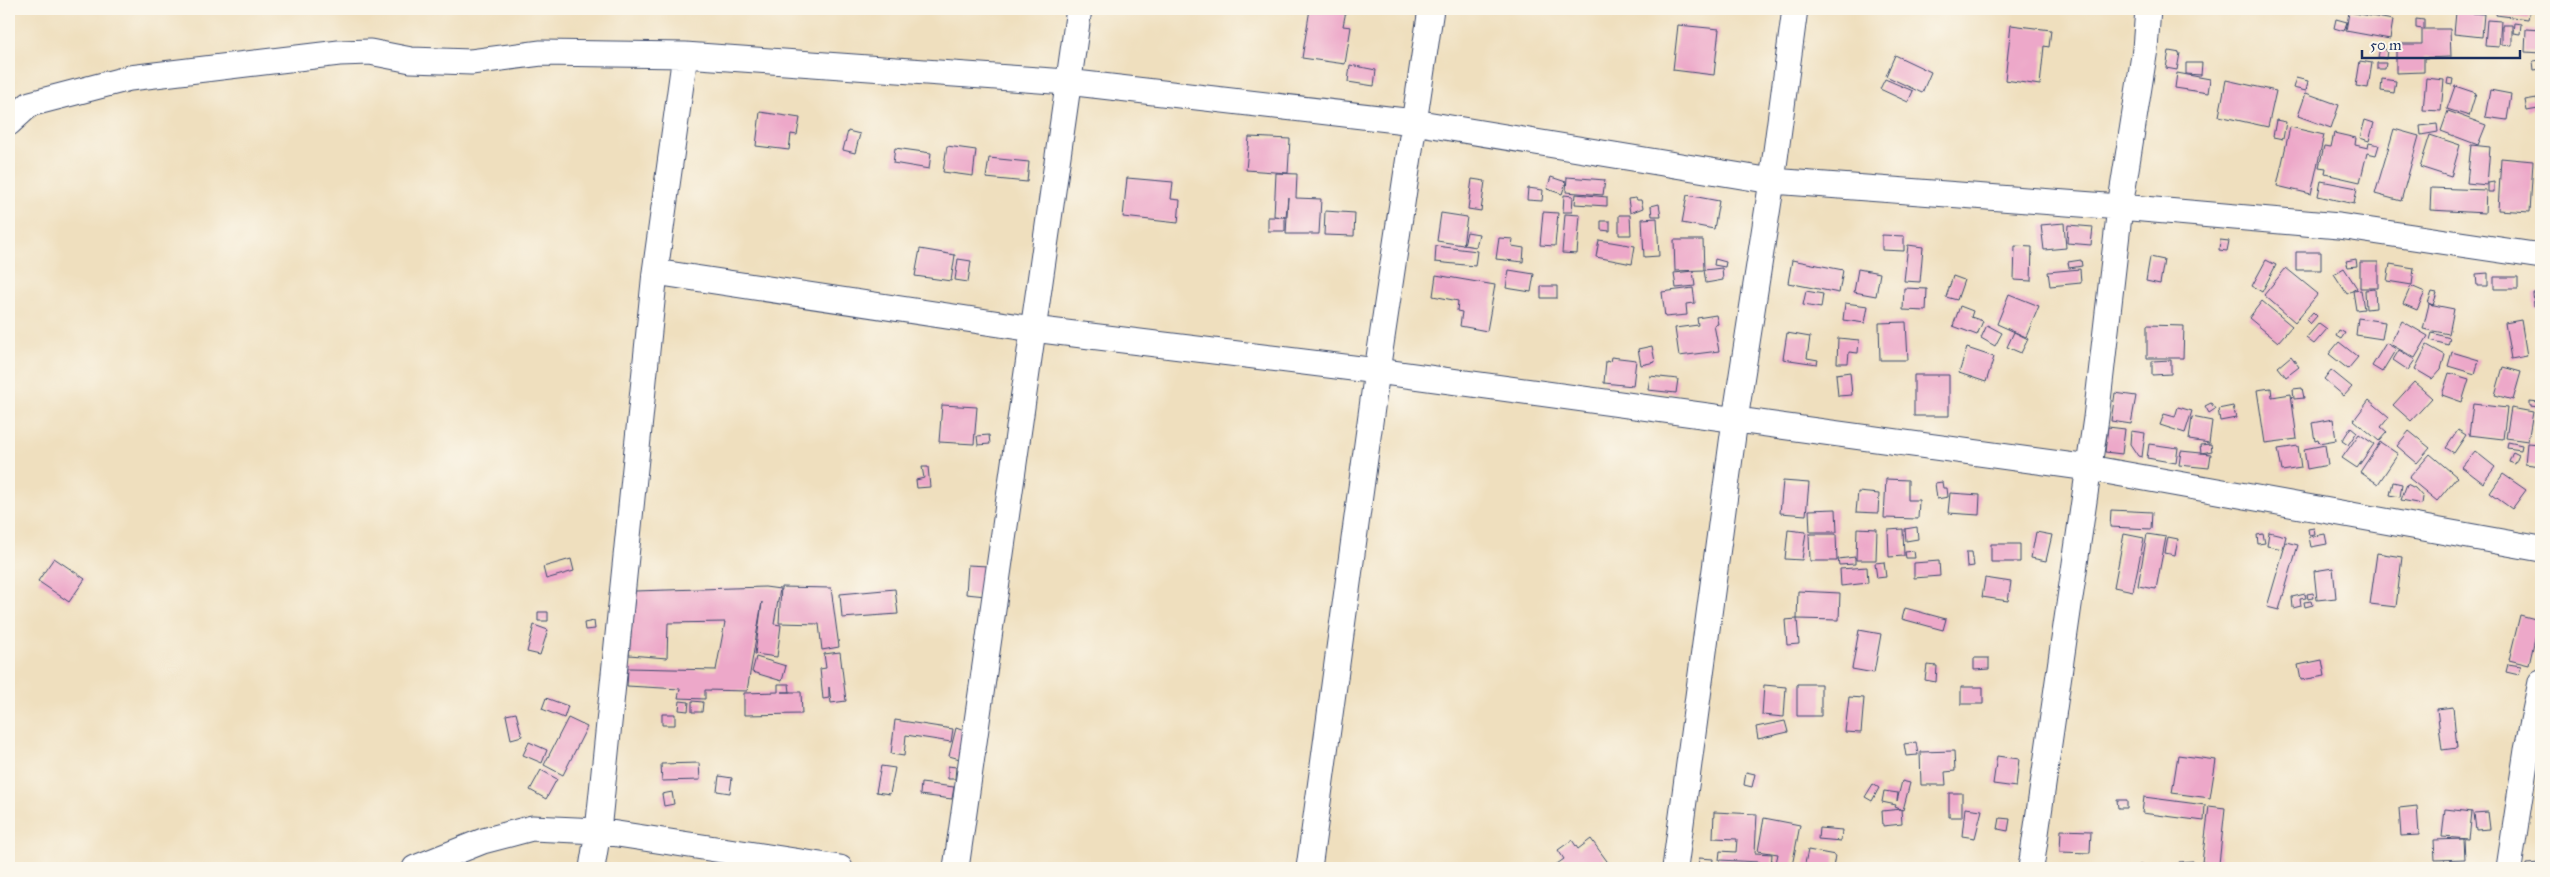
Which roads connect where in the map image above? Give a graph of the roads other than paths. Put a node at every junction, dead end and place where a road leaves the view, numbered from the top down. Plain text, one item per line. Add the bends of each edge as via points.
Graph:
1 (1079, 9) edge
2 (1431, 9) edge
3 (1795, 9) edge
4 (2148, 9) edge
5 (685, 54) junction
6 (1067, 82) junction
7 (9, 122) edge
8 (1414, 122) junction
9 (1772, 181) junction
10 (2120, 207) junction
11 (2541, 256) edge
12 (655, 272) junction
13 (1034, 329) junction
14 (1377, 371) junction
15 (1735, 420) junction
16 (2089, 468) junction
17 (2541, 549) edge
18 (2541, 682) edge
19 (598, 831) junction
20 (415, 868) edge
21 (592, 868) edge
22 (840, 868) edge
23 (956, 868) edge
24 (1309, 868) edge
25 (1675, 868) edge
26 (2031, 868) edge
27 (2508, 868) edge

1 - 6 street
2 - 8 street
3 - 9 street
4 - 10 street via 2145,49
5 - 6 street
5 - 7 street via 541,53 471,62 411,60 370,52 340,53 130,78 30,104
5 - 12 street
6 - 8 street
6 - 13 street
8 - 9 street
8 - 14 street
9 - 10 street
9 - 15 street
10 - 11 street via 2339,226
10 - 16 street
12 - 13 street
12 - 19 street
13 - 14 street
13 - 23 street
14 - 15 street
14 - 24 street
15 - 16 street
15 - 25 street
16 - 17 street
16 - 26 street
18 - 27 street
19 - 20 street via 532,828 483,841
19 - 21 street
19 - 22 street

